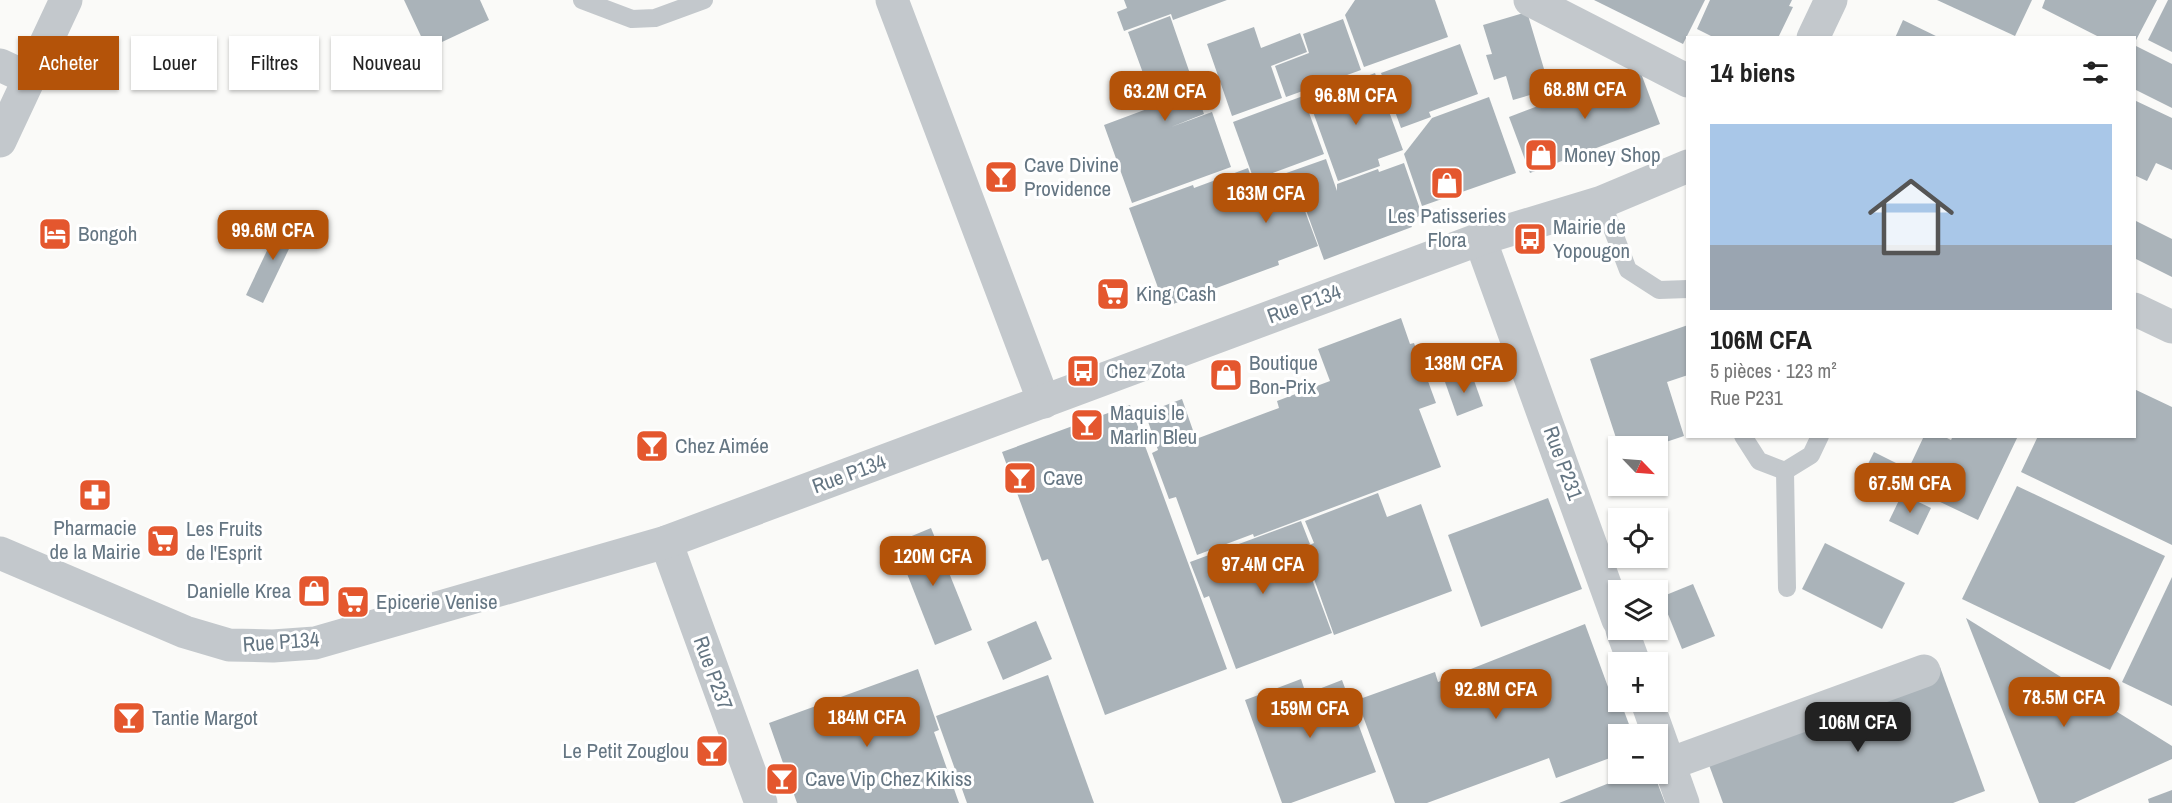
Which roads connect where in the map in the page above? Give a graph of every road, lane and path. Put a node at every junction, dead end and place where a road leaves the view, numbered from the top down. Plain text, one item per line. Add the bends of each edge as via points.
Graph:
1 (66, 0) edge
2 (582, 0) edge
3 (704, 0) edge
4 (892, 0) edge
5 (1530, 0) edge
6 (1831, 0) edge
7 (1814, 36) edge
8 (14, 72) edge
9 (1686, 80) edge
10 (0, 141) edge
11 (1686, 167) edge
12 (1602, 202) junction
13 (1480, 239) junction
14 (1686, 289) edge
15 (2136, 310) edge
16 (2172, 327) edge
17 (1044, 402) junction
18 (1744, 438) edge
19 (1819, 438) edge
20 (1785, 471) junction
21 (666, 542) junction
22 (0, 553) edge
23 (1787, 588) dead end
24 (1608, 592) edge
25 (1924, 671) dead end
26 (1651, 712) edge
27 (1669, 764) junction
28 (761, 803) edge
29 (1683, 803) edge

1 - 8 street
2 - 3 lane via 632,19 655,18
4 - 17 street
5 - 9 street
6 - 7 street
8 - 10 street
11 - 12 street, Rue P134
12 - 13 street, Rue P134
12 - 14 lane via 1628,270 1659,290
13 - 17 street, Rue P134
13 - 24 street, Rue P231
15 - 16 street
17 - 21 street, Rue P134
18 - 20 lane via 1759,461
19 - 20 lane via 1811,455
20 - 23 lane
21 - 22 street, Rue P134 via 315,643 273,646 229,645 185,632
21 - 28 street, Rue P237
25 - 27 street
26 - 27 street
27 - 29 street

